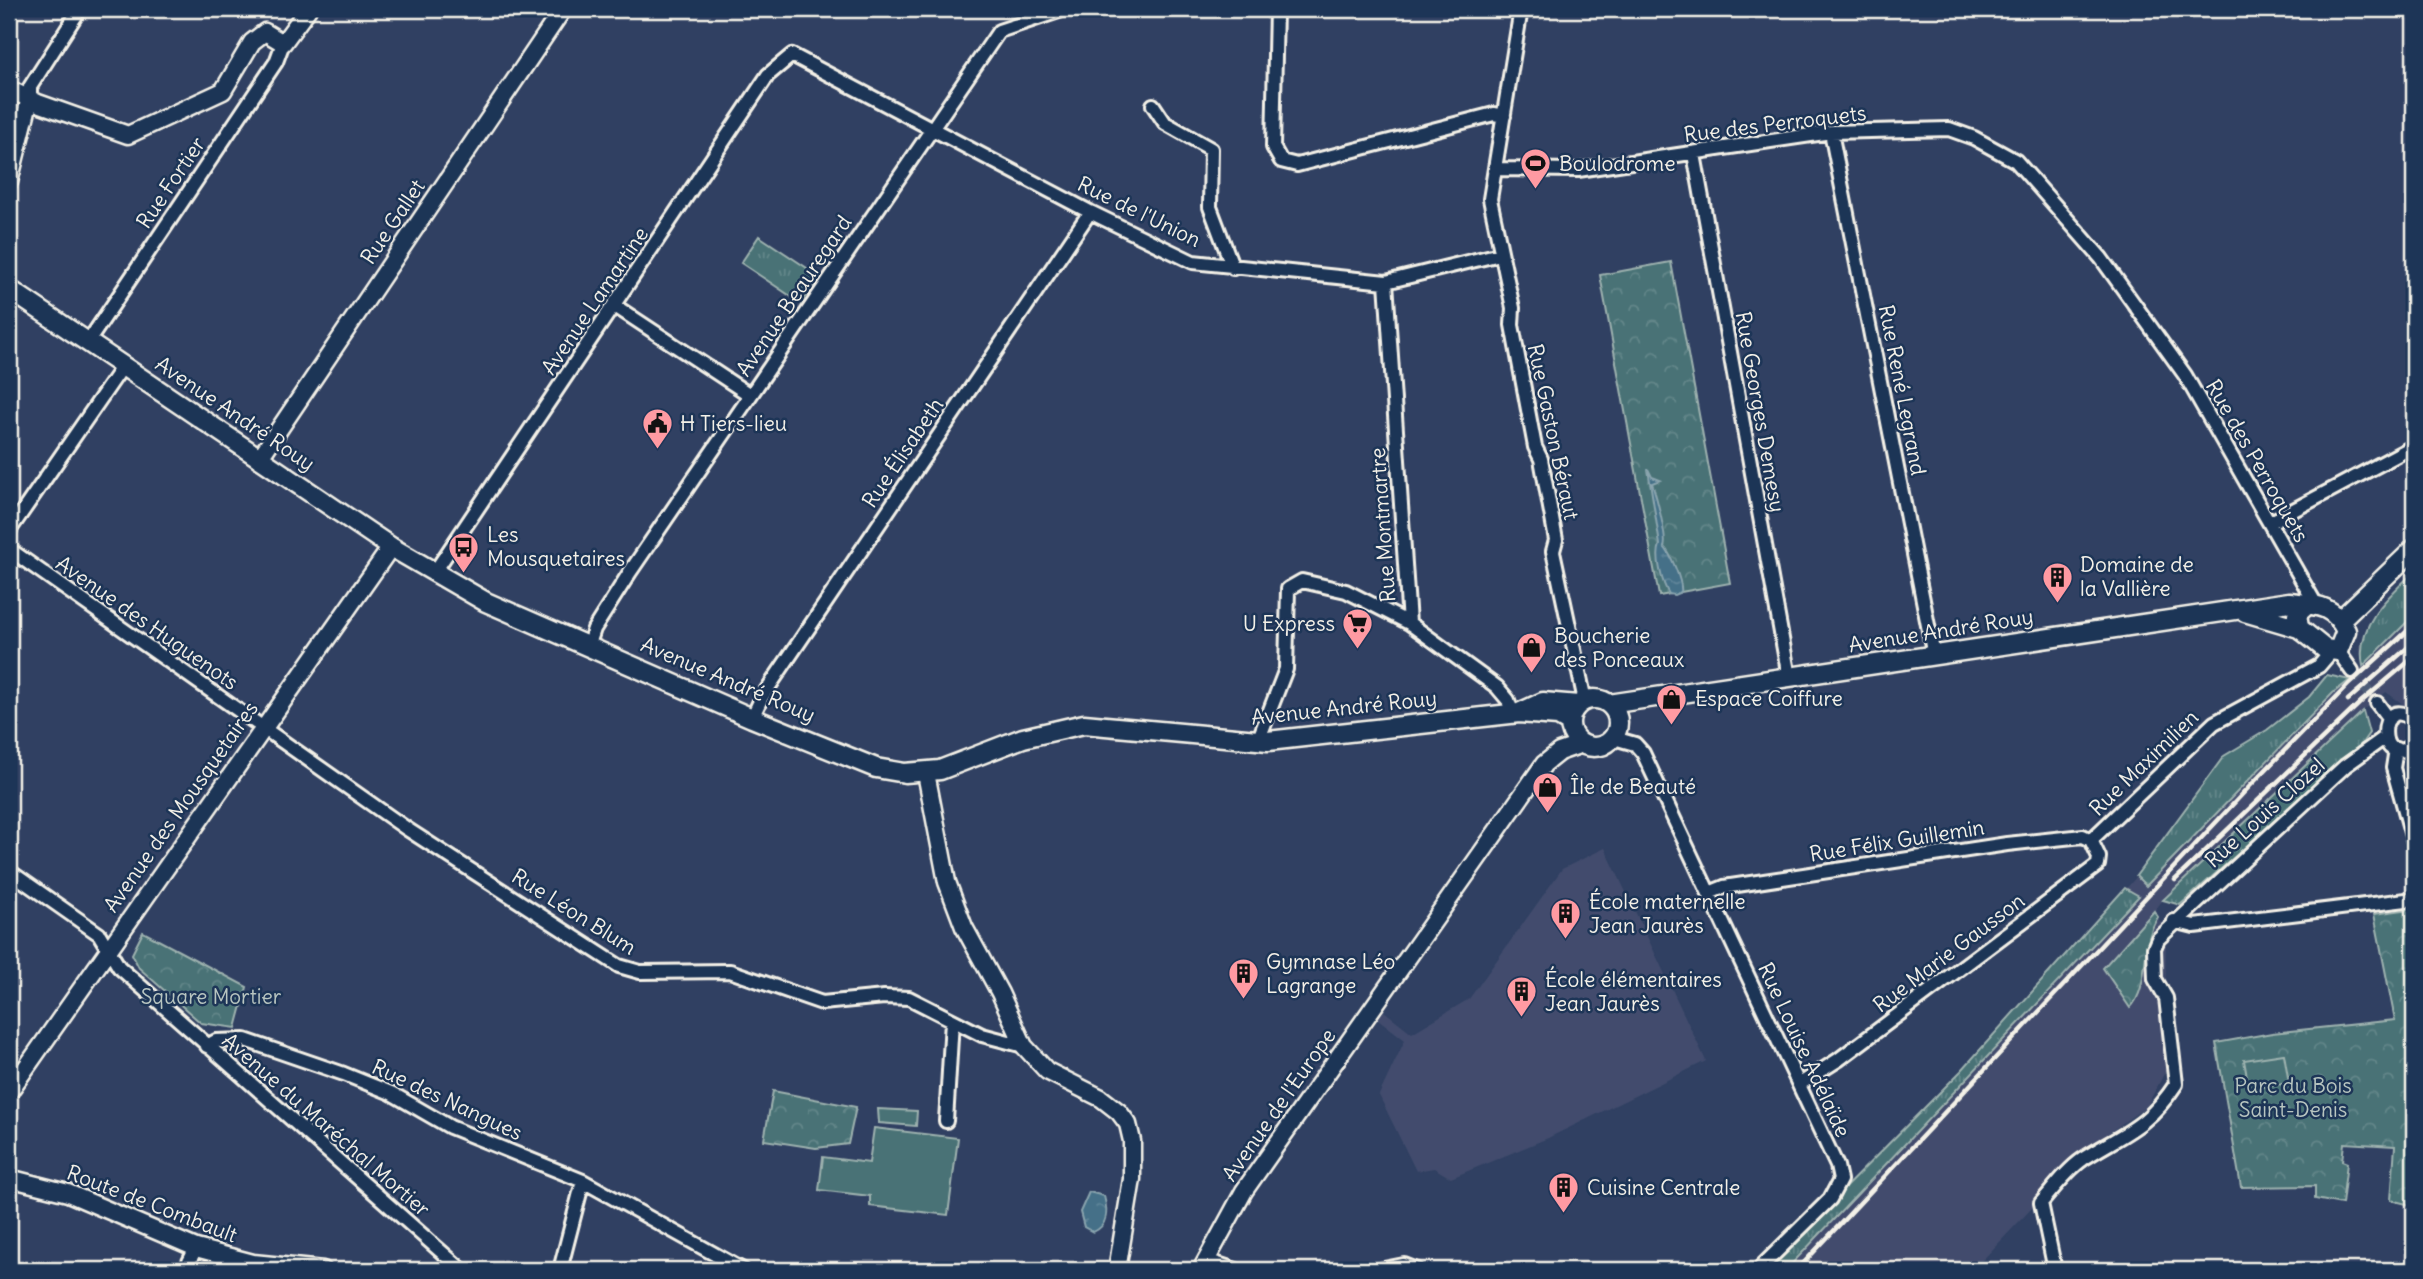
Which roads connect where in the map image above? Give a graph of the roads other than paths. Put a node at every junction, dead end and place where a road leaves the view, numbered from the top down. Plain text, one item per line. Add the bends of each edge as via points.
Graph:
1 (80, 9) edge
2 (308, 9) edge
3 (563, 9) edge
4 (1065, 9) edge
5 (1276, 9) edge
6 (1521, 9) edge
7 (283, 43) junction
8 (792, 55) joint
9 (9, 89) edge
10 (30, 98) junction
11 (1153, 105) dead end
12 (1504, 116) junction
13 (932, 127) junction
14 (1832, 132) junction
15 (1694, 154) junction
16 (1496, 169) junction
17 (9, 182) edge
18 (1090, 212) junction
19 (1500, 254) junction
20 (1233, 268) junction
21 (1386, 282) junction
22 (9, 289) edge
23 (615, 306) junction
24 (88, 342) junction
25 (123, 366) junction
26 (750, 395) junction
27 (2414, 446) edge
28 (259, 459) junction
29 (2271, 522) junction
30 (9, 531) edge
31 (391, 547) junction
32 (9, 549) edge
33 (2414, 549) edge
34 (434, 573) junction
35 (2311, 604) junction
36 (2235, 611) junction
37 (2340, 620) junction
38 (1409, 623) junction
39 (2298, 628) junction
40 (589, 644) junction
41 (2335, 651) junction
42 (1934, 656) junction
43 (2352, 671) tunnel mouth
44 (1789, 677) junction
45 (1654, 696) junction
46 (1581, 703) junction
47 (2377, 703) tunnel mouth
48 (1609, 704) junction
49 (1516, 714) junction
50 (752, 718) junction
51 (2389, 719) junction
52 (2414, 721) edge
53 (1570, 723) junction
54 (262, 727) junction
55 (1616, 732) junction
56 (2384, 738) junction
57 (1258, 741) junction
58 (2414, 743) edge
59 (1582, 744) junction
60 (2396, 749) junction
61 (926, 773) junction
62 (2091, 840) junction
63 (2414, 843) edge
64 (9, 871) edge
65 (1709, 893) junction
66 (2414, 899) edge
67 (2174, 921) junction
68 (106, 950) junction
69 (952, 1021) junction
70 (207, 1046) junction
71 (1024, 1046) junction
72 (1800, 1084) junction
73 (9, 1092) edge
74 (946, 1121) dead end
75 (9, 1178) edge
76 (583, 1181) junction
77 (196, 1248) junction
78 (1203, 1265) edge
79 (186, 1267) edge
80 (323, 1270) edge
81 (462, 1270) edge
82 (559, 1270) edge
83 (743, 1270) edge
84 (1117, 1270) edge
85 (1236, 1270) edge
86 (1378, 1270) edge
87 (1417, 1270) edge
88 (1758, 1270) edge
89 (2055, 1270) edge

1 - 10 street via 30,87
2 - 7 street
3 - 28 street, Rue Gallet
4 - 13 street, Avenue Beauregard via 999,31
5 - 12 street via 1273,147 1280,161 1297,165 1494,114
6 - 12 street
7 - 10 street via 265,32 252,42 223,91 128,135
7 - 24 street, Rue Fortier via 276,62
8 - 13 street, Rue de l'Union
8 - 23 street, Avenue Lamartine via 768,75
9 - 10 street
10 - 17 street
11 - 20 street via 1165,123 1211,149 1210,207
12 - 16 street
13 - 18 street, Rue de l'Union
13 - 26 street, Avenue Beauregard
14 - 15 street, Rue des Perroquets
14 - 29 street, Rue des Perroquets via 1949,129 2016,161 2101,258 2178,364
14 - 42 street, Rue René Legrand
15 - 16 street, Rue des Perroquets via 1577,170
15 - 44 street, Rue Georges Demesy
16 - 19 street, Rue Gaston Béraut via 1490,199
18 - 20 street, Rue de l'Union via 1193,262
18 - 50 street, Rue Élisabeth via 769,685
19 - 21 street, Rue de l'Union
19 - 46 street, Rue Gaston Béraut via 1556,540 1553,551
20 - 21 street, Rue de l'Union
21 - 38 street, Rue Montmartre
22 - 24 main road, Avenue André Rouy
23 - 26 street
23 - 34 street, Avenue Lamartine
24 - 25 main road, Avenue André Rouy
25 - 28 main road, Avenue André Rouy
25 - 30 street
26 - 40 street, Avenue Beauregard via 630,572
27 - 29 street
28 - 31 main road, Avenue André Rouy
29 - 35 street, Rue des Perroquets
31 - 34 main road, Avenue André Rouy
31 - 54 street, Avenue des Mousquetaires
32 - 54 street, Avenue des Huguenots
33 - 37 main road
34 - 40 main road, Avenue André Rouy via 486,602
35 - 36 main road, Avenue André Rouy via 2289,602
35 - 37 main road via 2329,608
35 - 39 main road via 2297,614
36 - 39 main road, Avenue André Rouy
36 - 42 main road, Avenue André Rouy
37 - 41 main road via 2345,637
38 - 49 street, Rue Montmartre via 1497,687
38 - 57 street via 1346,590 1302,581 1288,589 1286,669
39 - 41 main road
40 - 50 main road, Avenue André Rouy
41 - 43 street
41 - 62 street, Rue Maximilien via 2319,666 2214,723
42 - 44 main road, Avenue André Rouy
44 - 45 main road, Avenue André Rouy
45 - 48 main road, Avenue André Rouy
45 - 55 main road
46 - 48 main road via 1597,700
46 - 49 main road, Avenue André Rouy via 1543,702
46 - 53 main road
47 - 51 street
48 - 55 main road
49 - 53 main road, Avenue André Rouy via 1558,716
49 - 57 main road, Avenue André Rouy
50 - 61 main road, Avenue André Rouy via 876,768
51 - 52 street via 2402,715
51 - 56 street
53 - 59 main road
54 - 68 street, Avenue des Mousquetaires
54 - 69 street, Rue Léon Blum via 415,835 630,971 730,971 822,1003 902,996
55 - 59 main road via 1597,747
55 - 65 street, Rue Louise Adélaïde via 1639,748
56 - 60 street
56 - 67 street, Rue Louis Clozel via 2345,766
57 - 61 main road, Avenue André Rouy via 1084,724 1023,738
58 - 60 street
59 - 78 street, Avenue de l'Europe via 1559,752 1544,764 1244,1191
60 - 63 street via 2395,776
61 - 71 street via 947,882 964,927
62 - 65 street, Rue Félix Guillemin via 2083,836 2007,844
62 - 72 street, Rue Marie Gausson via 2098,865
64 - 68 street, Avenue du Maréchal Mortier via 99,934
65 - 72 street, Rue Louise Adélaïde
66 - 67 street via 2194,926
67 - 89 street, Rue Louis Clozel via 2158,939 2154,958 2155,979 2166,998 2176,1084 2157,1111 2131,1133 2076,1165 2041,1203
68 - 70 street, Avenue du Maréchal Mortier
68 - 73 street, Avenue des Mousquetaires
69 - 71 street, Rue Léon Blum
69 - 74 street
70 - 76 street, Rue des Nangues via 216,1041 245,1040 344,1073 391,1093 450,1127
70 - 81 street, Avenue du Maréchal Mortier
71 - 84 street via 1047,1071 1101,1098 1128,1124 1132,1179
72 - 88 street, Rue Louise Adélaïde via 1840,1180 1830,1199
75 - 77 street, Route de Combault via 68,1193
76 - 82 street
76 - 83 street, Rue des Nangues
77 - 79 street
77 - 80 street, Route de Combault via 253,1263
78 - 85 street
86 - 87 street via 1404,1265

